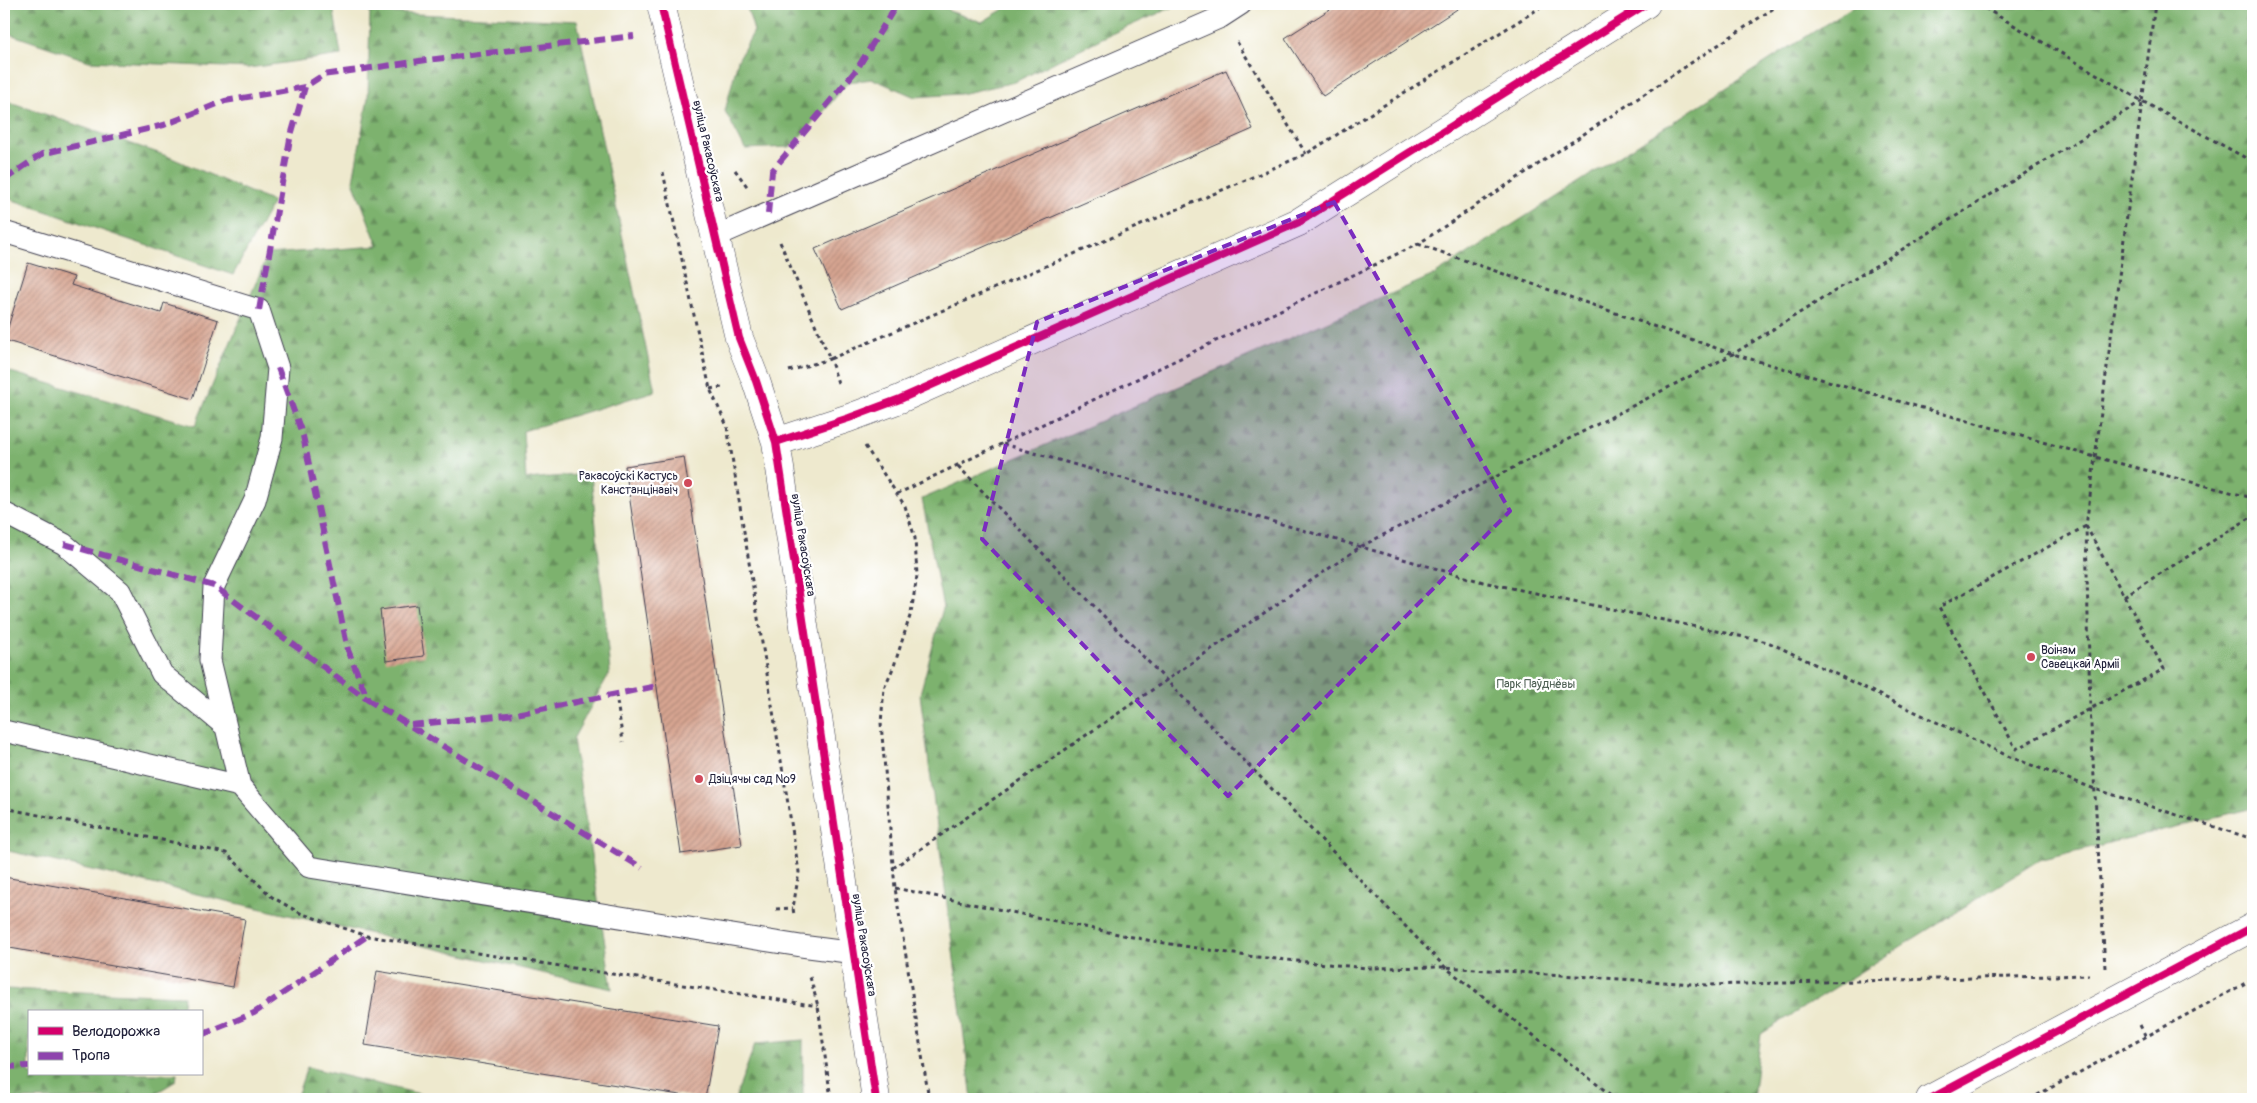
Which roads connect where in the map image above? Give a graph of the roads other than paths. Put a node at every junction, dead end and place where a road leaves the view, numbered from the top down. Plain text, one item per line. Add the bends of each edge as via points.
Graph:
1 (660, 4) edge
2 (1241, 4) edge
3 (1646, 4) edge
4 (4, 232) edge
5 (716, 236) junction
6 (776, 442) junction
7 (4, 513) edge
8 (225, 726) junction
9 (4, 731) edge
10 (240, 786) junction
11 (2253, 927) edge
12 (855, 953) junction
13 (876, 1099) edge
14 (1930, 1099) edge

1 - 5 street, вуліца Ракасоўскага
2 - 5 lane via 1221,17
3 - 6 street via 1299,222 900,398
4 - 8 lane via 259,310 278,368 272,438 255,500 214,586 210,660
5 - 6 street, вуліца Ракасоўскага via 739,338
6 - 12 street, вуліца Ракасоўскага
7 - 8 lane via 64,544 120,591 162,674
8 - 10 lane
9 - 10 lane
10 - 12 lane via 309,868
11 - 14 street
12 - 13 street, вуліца Ракасоўскага

